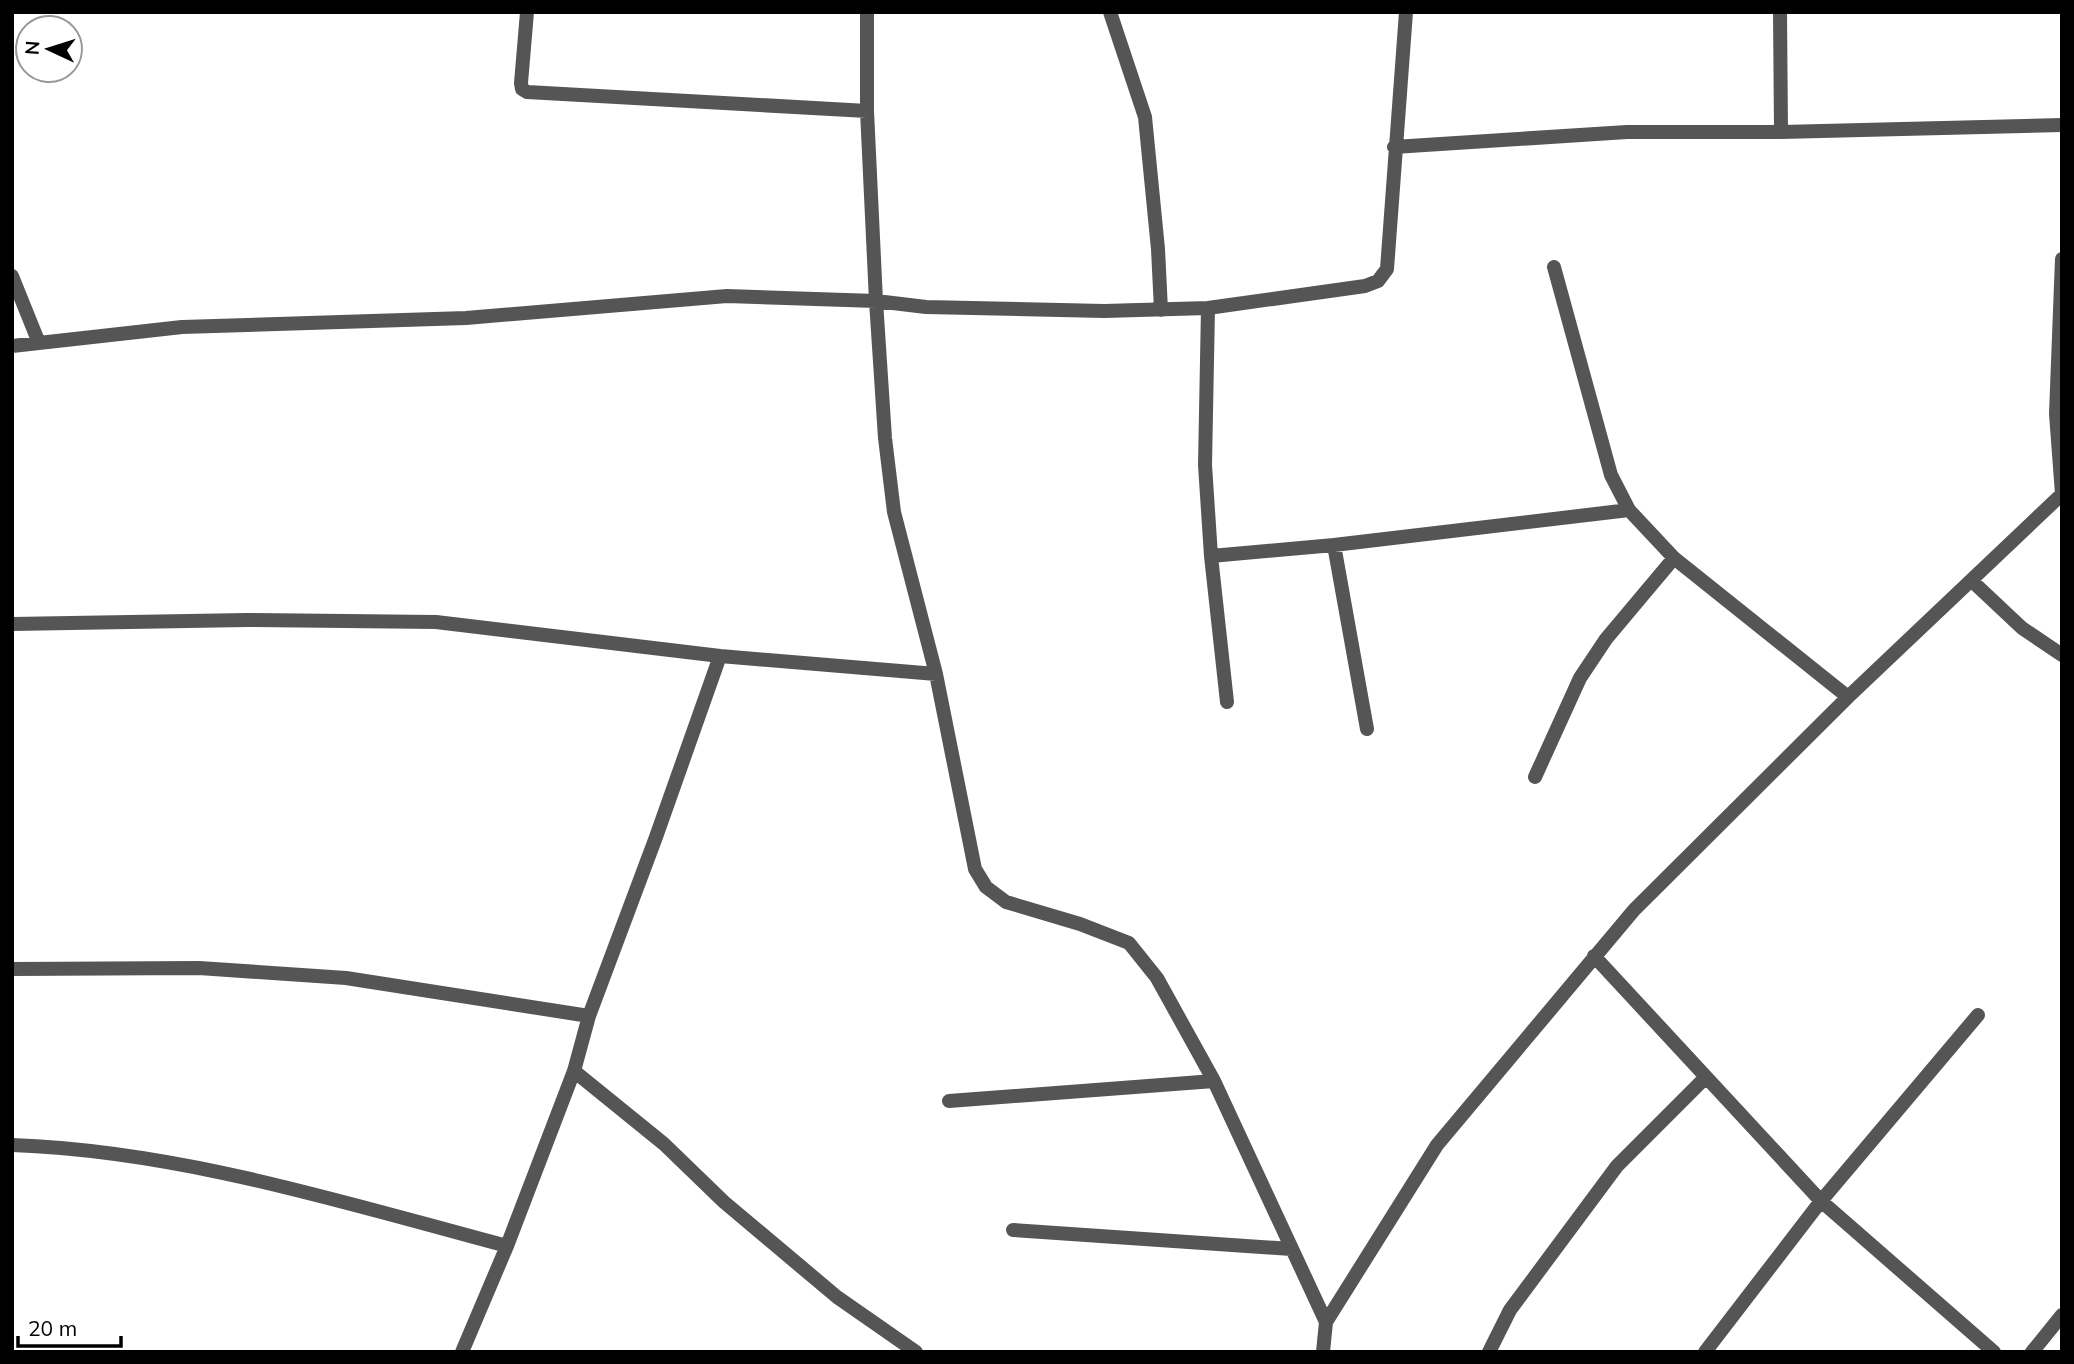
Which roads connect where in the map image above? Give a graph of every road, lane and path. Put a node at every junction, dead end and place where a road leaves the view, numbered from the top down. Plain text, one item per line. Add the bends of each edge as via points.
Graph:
1 (527, 12) edge
2 (867, 12) edge
3 (1110, 12) edge
4 (1406, 12) edge
5 (1780, 12) edge
6 (867, 111) junction
7 (2062, 125) edge
8 (1781, 132) junction
9 (1394, 147) junction
10 (2062, 259) edge
11 (1554, 267) dead end
12 (12, 276) edge
13 (876, 301) junction
14 (1208, 308) junction
15 (1161, 310) junction
16 (38, 343) junction
17 (12, 346) edge
18 (2062, 494) edge
19 (1629, 510) junction
20 (1334, 545) junction
21 (1211, 556) junction
22 (1674, 558) junction
23 (1972, 581) junction
24 (12, 624) edge
25 (2062, 655) edge
26 (720, 656) junction
27 (936, 674) junction
28 (1848, 698) junction
29 (1227, 702) dead end
30 (1367, 729) dead end
31 (1535, 777) dead end
32 (1594, 956) junction
33 (12, 969) edge
34 (1978, 1015) dead end
35 (589, 1016) junction
36 (574, 1070) junction
37 (1706, 1077) junction
38 (1214, 1081) junction
39 (950, 1101) dead end
40 (12, 1145) edge
41 (1821, 1201) junction
42 (1013, 1230) dead end
43 (507, 1246) junction
44 (1291, 1249) junction
45 (2062, 1315) edge
46 (1326, 1322) junction
47 (462, 1352) edge
48 (916, 1352) edge
49 (1323, 1352) edge
50 (1489, 1352) edge
51 (1704, 1352) edge
52 (1994, 1352) edge
53 (2032, 1352) edge

1 - 6 street via 521,83 527,92
2 - 6 street
3 - 15 street via 1145,117
4 - 9 street
5 - 8 street
6 - 13 street
7 - 8 street
8 - 9 street via 1627,132
9 - 14 street via 1387,269 1378,281
10 - 18 street via 2056,414
11 - 19 street via 1611,475
12 - 16 street
13 - 15 street via 926,307
13 - 16 street via 727,296 466,318 182,327
13 - 27 street via 894,512
14 - 15 street
14 - 21 street via 1205,465
16 - 17 street
18 - 23 street
19 - 20 street
19 - 22 street
20 - 21 street
20 - 30 street
21 - 29 street
22 - 28 street
22 - 31 street via 1606,639 1580,678
23 - 25 street via 2022,628
23 - 28 street
24 - 26 street via 436,622
26 - 27 street
26 - 35 street
27 - 38 street via 975,869 986,887 1006,902 1129,943 1157,978
28 - 32 street via 1634,910
32 - 37 street
32 - 46 street via 1437,1145
33 - 35 street via 199,968 346,978
34 - 41 street
35 - 36 street
36 - 43 street
36 - 48 street via 837,1297
37 - 41 street
37 - 50 street via 1618,1166 1510,1310
38 - 39 street
38 - 44 street
40 - 43 street via 163,1161 301,1191
41 - 51 street
41 - 52 street
42 - 44 street
43 - 47 street
44 - 46 street
45 - 53 street
46 - 49 street

